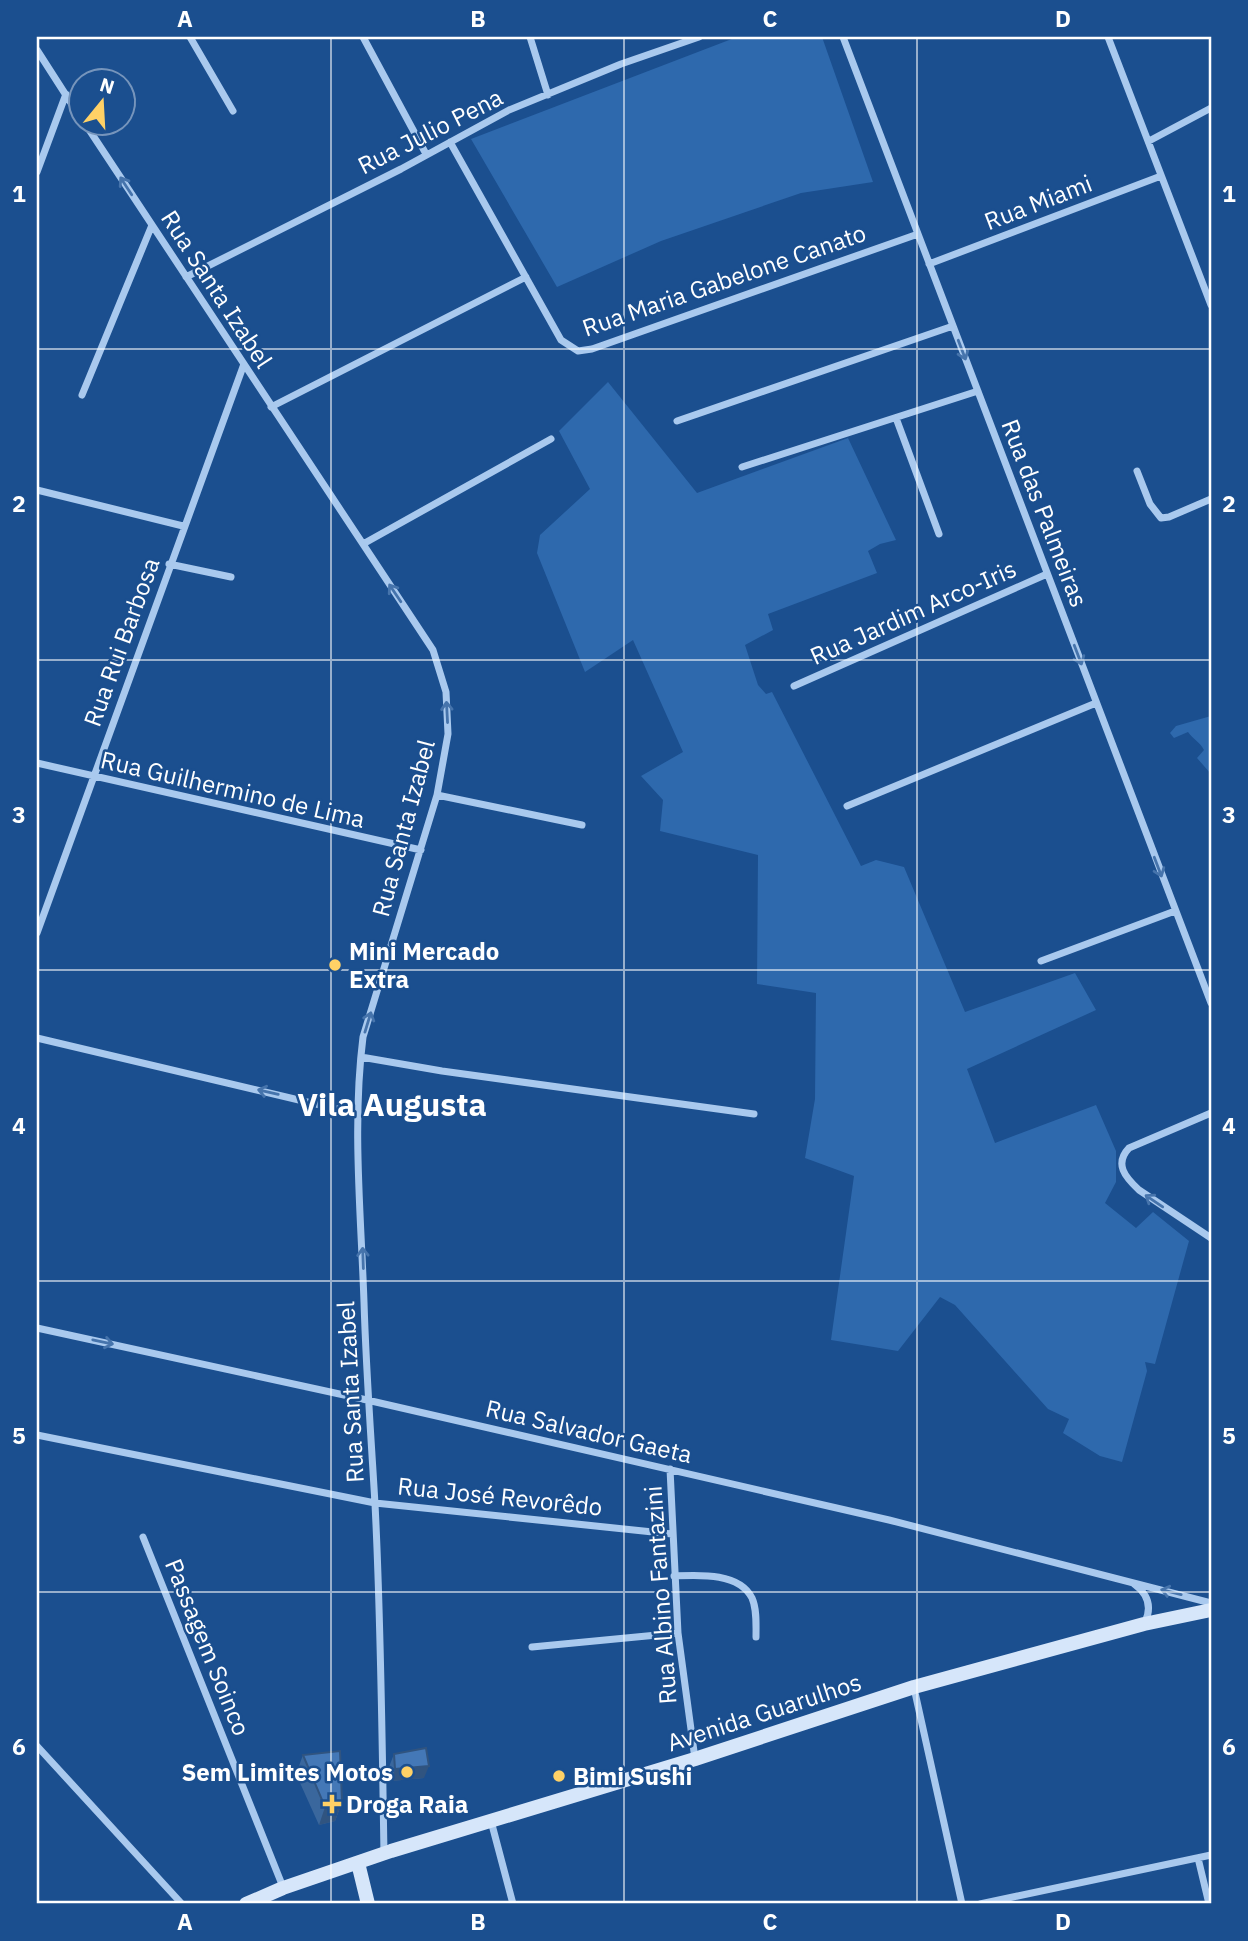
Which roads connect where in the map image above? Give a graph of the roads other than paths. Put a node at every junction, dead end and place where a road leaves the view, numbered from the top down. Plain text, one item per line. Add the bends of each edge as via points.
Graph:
1 (190, 37) edge
2 (363, 37) edge
3 (530, 37) edge
4 (699, 37) edge
5 (843, 37) edge
6 (1108, 37) edge
7 (37, 50) edge
8 (66, 94) joint
9 (548, 95) junction
10 (1211, 108) edge
11 (233, 111) dead end
12 (93, 136) edge
13 (1149, 141) junction
14 (450, 142) junction
15 (426, 155) junction
16 (37, 172) edge
17 (1161, 176) junction
18 (152, 225) junction
19 (918, 234) junction
20 (929, 264) junction
21 (186, 277) junction
22 (526, 277) junction
23 (1211, 305) edge
24 (953, 326) junction
25 (244, 364) junction
26 (978, 391) junction
27 (82, 395) dead end
28 (271, 407) junction
29 (896, 418) junction
30 (677, 421) dead end
31 (551, 439) dead end
32 (742, 467) dead end
33 (1137, 471) dead end
34 (37, 490) edge
35 (1211, 499) edge
36 (183, 526) junction
37 (939, 534) dead end
38 (363, 544) junction
39 (169, 564) junction
40 (1047, 574) junction
41 (231, 577) dead end
42 (794, 686) dead end
43 (1096, 703) junction
44 (37, 763) edge
45 (93, 777) junction
46 (437, 794) junction
47 (847, 806) dead end
48 (582, 825) dead end
49 (421, 850) junction
50 (1175, 911) junction
51 (37, 933) edge
52 (1041, 961) dead end
53 (1211, 1003) edge
54 (37, 1038) edge
55 (361, 1057) junction
56 (1211, 1113) edge
57 (358, 1114) junction
58 (754, 1114) dead end
59 (1211, 1238) edge
60 (37, 1328) edge
61 (367, 1399) junction
62 (37, 1434) edge
63 (670, 1469) junction
64 (375, 1503) junction
65 (672, 1534) junction
66 (143, 1537) dead end
67 (674, 1576) junction
68 (1131, 1582) junction
69 (1211, 1603) edge
70 (1211, 1610) edge
71 (1211, 1616) edge
72 (1181, 1617) junction
73 (1144, 1624) junction
74 (678, 1633) junction
75 (756, 1637) dead end
76 (532, 1647) dead end
77 (914, 1687) junction
78 (37, 1746) edge
79 (695, 1759) junction
80 (490, 1821) junction
81 (384, 1854) junction
82 (1211, 1855) edge
83 (1198, 1858) junction
84 (358, 1863) junction
85 (284, 1888) junction
86 (182, 1904) edge
87 (246, 1904) edge
88 (368, 1904) edge
89 (513, 1904) edge
90 (962, 1904) edge
91 (980, 1904) edge
92 (1209, 1904) edge

1 - 11 street
2 - 15 street
3 - 9 street
4 - 9 street, Rua Julio Pena
5 - 19 street, Rua das Palmeiras
6 - 13 street
7 - 8 street
8 - 16 street
9 - 14 street, Rua Julio Pena
10 - 13 street
18 -> 12 street, Rua Santa Izabel
13 - 17 street
14 - 15 street, Rua Julio Pena
14 - 22 street, Rua Maria Gabelone Canato
15 - 21 street, Rua Julio Pena
17 - 20 street, Rua Miami
17 - 23 street
18 - 21 street, Rua Santa Izabel
18 - 27 street
19 - 20 street, Rua das Palmeiras
19 - 22 street, Rua Maria Gabelone Canato via 584,351 561,340
20 - 24 street, Rua das Palmeiras
21 - 25 street, Rua Santa Izabel
22 - 28 street
24 -> 26 street, Rua das Palmeiras
24 - 30 street
25 - 28 street, Rua Santa Izabel
25 - 36 street, Rua Rui Barbosa
26 - 29 street
26 - 40 street, Rua das Palmeiras
28 - 38 street, Rua Santa Izabel
29 - 32 street
29 - 37 street
31 - 38 street
33 - 35 street via 1161,518
34 - 36 street
36 - 39 street, Rua Rui Barbosa
46 -> 38 street, Rua Santa Izabel via 448,734 446,692 433,650
39 - 41 street
39 - 45 street, Rua Rui Barbosa
40 - 42 street, Rua Jardim Arco-Iris
40 -> 43 street, Rua das Palmeiras
43 - 47 street
43 -> 50 street, Rua das Palmeiras
44 - 45 street, Rua Guilhermino de Lima
45 - 49 street, Rua Guilhermino de Lima
45 - 51 street, Rua Rui Barbosa
46 - 48 street
46 - 49 street, Rua Santa Izabel
55 -> 49 street, Rua Santa Izabel via 363,1037
50 - 52 street
50 - 53 street, Rua das Palmeiras
57 -> 54 street
55 - 57 street, Rua Santa Izabel
55 - 58 street
59 -> 56 street via 1139,1190 1121,1163 1129,1148
61 -> 57 street, Rua Santa Izabel
60 -> 61 street, Rua Salvador Gaeta
61 - 63 street, Rua Salvador Gaeta
61 - 64 street, Rua Santa Izabel
62 - 64 street, Rua José Revorêdo
63 - 65 street, Rua Albino Fantazini
63 - 68 street, Rua Salvador Gaeta
64 - 65 street, Rua José Revorêdo
64 - 81 street, Rua Santa Izabel
65 - 67 street, Rua Albino Fantazini
66 - 85 street, Passagem Soinco
67 - 74 street, Rua Albino Fantazini
67 - 75 street via 714,1577 747,1590 753,1600
69 -> 68 street, Rua Salvador Gaeta
68 - 73 street via 1147,1600
70 - 72 main road, Avenida Guarulhos
71 - 72 main road, Avenida Guarulhos
72 - 73 main road, Avenida Guarulhos
73 - 77 main road, Avenida Guarulhos
74 - 76 street
74 - 79 street, Rua Albino Fantazini
77 - 79 main road, Avenida Guarulhos
77 - 90 street
78 - 86 street
79 - 80 main road, Avenida Guarulhos
80 - 81 main road, Avenida Guarulhos
80 - 89 street
81 - 84 main road, Avenida Guarulhos
82 - 83 street
83 - 91 street
83 - 92 street
84 - 85 main road, Avenida Guarulhos
84 - 88 main road
85 - 87 main road, Avenida Guarulhos

